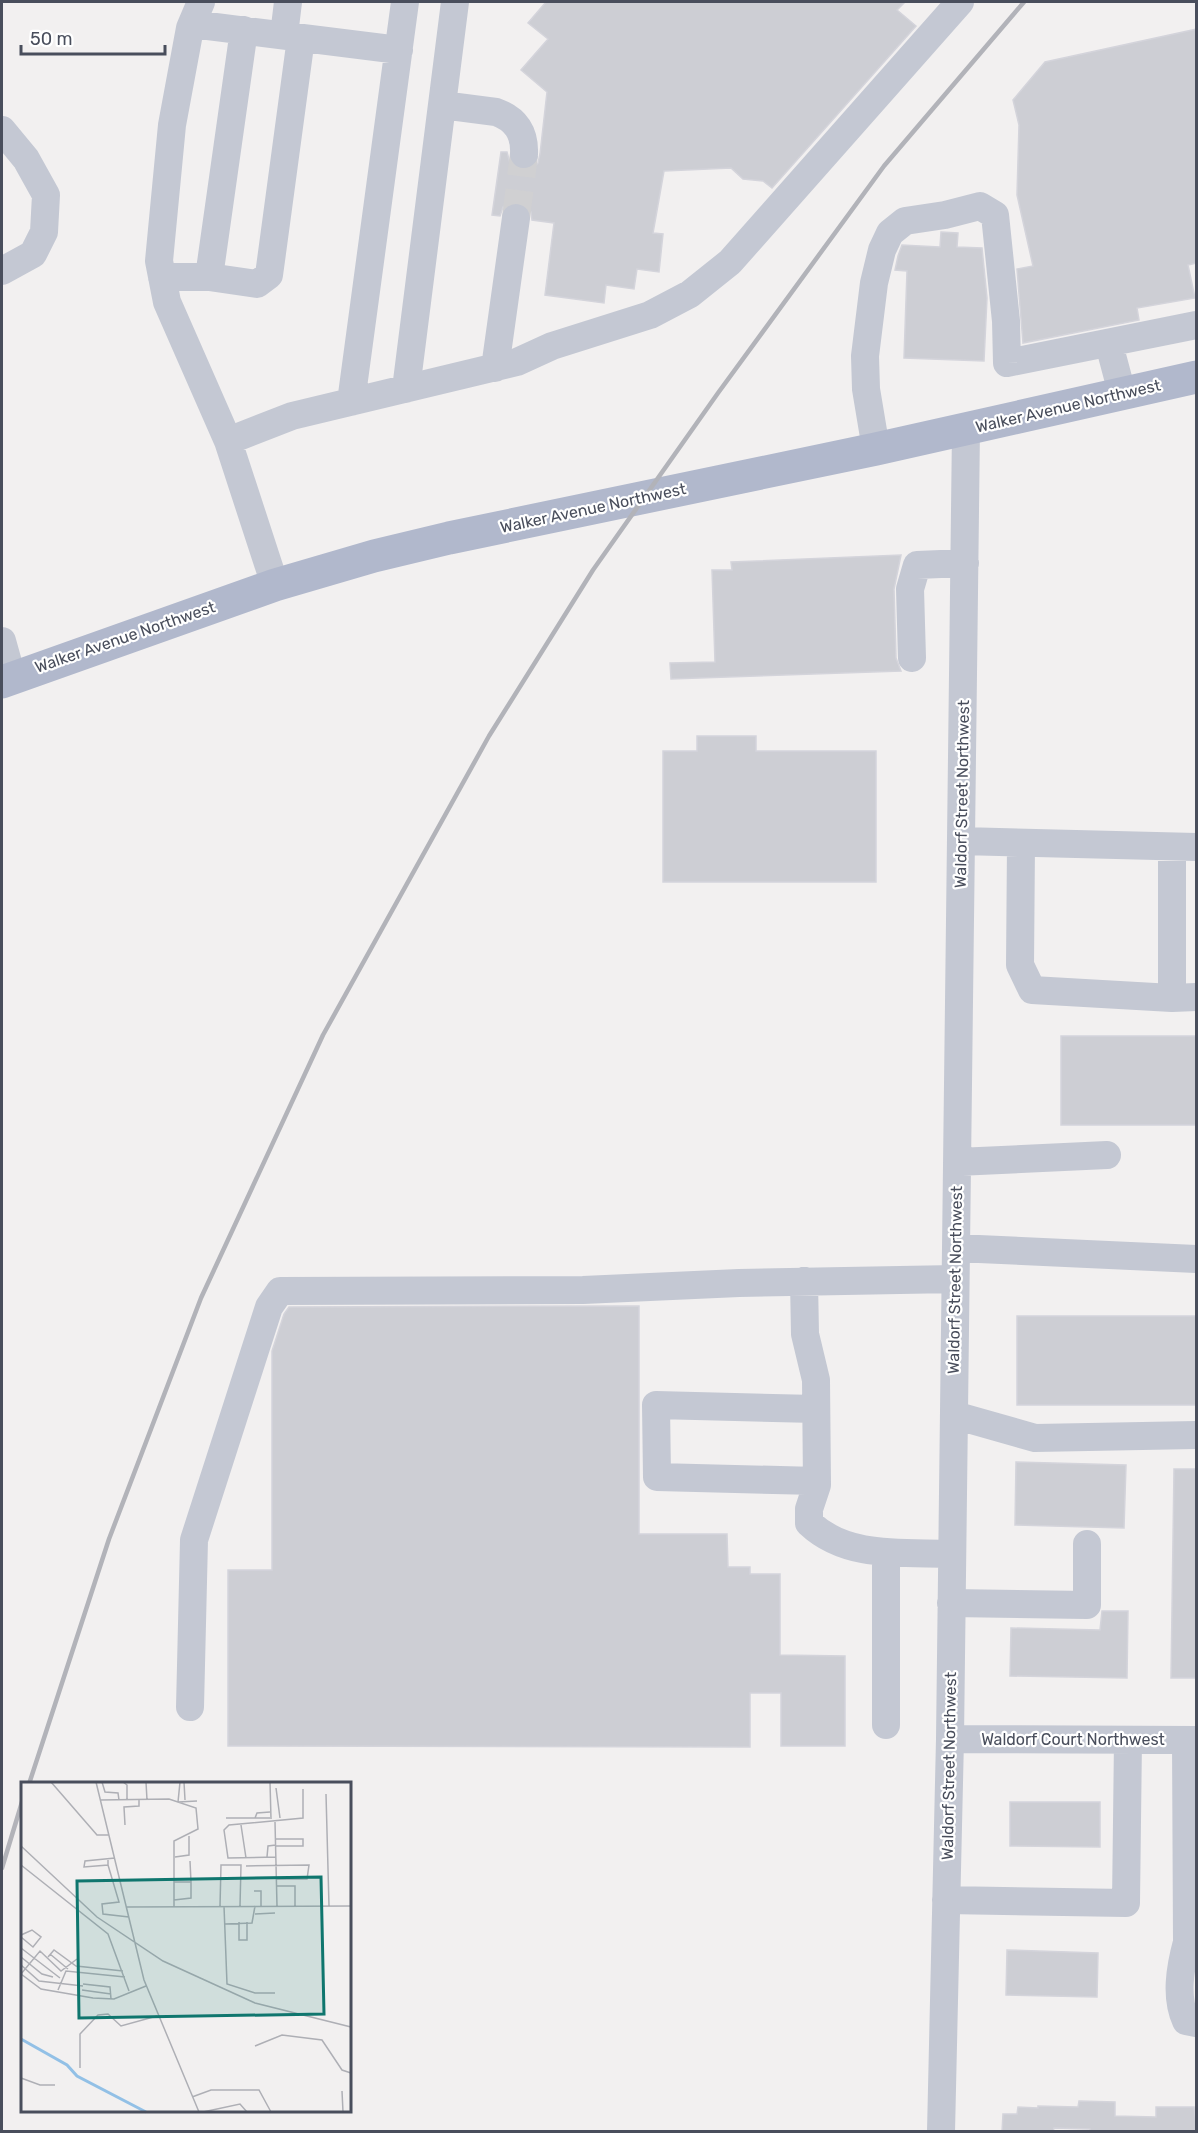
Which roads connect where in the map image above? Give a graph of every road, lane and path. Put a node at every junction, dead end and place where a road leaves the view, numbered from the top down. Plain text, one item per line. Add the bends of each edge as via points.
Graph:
1 (288, 2) edge
2 (405, 2) edge
3 (455, 2) edge
4 (960, 2) edge
5 (197, 13) edge
6 (244, 30) junction
7 (293, 37) junction
8 (399, 50) junction
9 (442, 105) junction
10 (2, 130) edge
11 (524, 154) tunnel mouth
12 (516, 218) tunnel mouth
13 (2, 271) edge
14 (162, 277) junction
15 (209, 277) junction
16 (1197, 325) edge
17 (1109, 344) junction
18 (495, 368) junction
19 (1197, 376) edge
20 (406, 389) junction
21 (1122, 393) junction
22 (351, 402) junction
23 (966, 429) junction
24 (228, 441) junction
25 (876, 449) junction
26 (965, 563) junction
27 (275, 585) junction
28 (2, 641) edge
29 (912, 658) dead end
30 (7, 679) edge
31 (961, 841) junction
32 (1021, 844) junction
33 (1184, 847) edge
34 (1184, 998) edge
35 (1107, 1155) dead end
36 (957, 1162) junction
37 (956, 1248) junction
38 (1197, 1259) edge
39 (955, 1279) junction
40 (804, 1281) junction
41 (816, 1409) junction
42 (954, 1415) junction
43 (1197, 1435) edge
44 (817, 1481) junction
45 (1087, 1544) dead end
46 (886, 1552) junction
47 (952, 1554) junction
48 (951, 1603) junction
49 (190, 1707) dead end
50 (886, 1725) dead end
51 (950, 1739) junction
52 (1128, 1740) junction
53 (1191, 1740) edge
54 (946, 1900) junction
55 (1197, 2023) edge
56 (941, 2132) edge

1 - 7 street
2 - 8 street
3 - 9 street
4 - 18 street via 730,262 690,294 650,315
5 - 6 street
5 - 14 street via 172,125 159,261
6 - 7 street
6 - 15 street
7 - 8 street
7 - 15 street via 269,275 257,284
8 - 22 street
9 - 11 street via 503,115 519,128
9 - 20 street
10 - 13 street via 26,159 46,195 44,232 33,255
12 - 18 street
14 - 15 street
14 - 24 street via 167,302
16 - 17 street
17 - 21 street
17 - 25 street via 1008,363 995,215 980,206 905,221 890,233 882,250 868,322 866,389
18 - 20 street
19 - 21 main road, Walker Avenue Northwest
20 - 22 street
21 - 23 main road, Walker Avenue Northwest
22 - 24 street via 292,416
23 - 25 main road, Walker Avenue Northwest
23 - 26 street, Waldorf Street Northwest
24 - 27 street
25 - 27 main road, Walker Avenue Northwest via 449,538
26 - 29 street via 917,565 910,589
26 - 31 street, Waldorf Street Northwest
27 - 30 main road, Walker Avenue Northwest
28 - 30 street
31 - 32 street
31 - 36 street, Waldorf Street Northwest
32 - 33 street
32 - 34 street via 1020,965 1032,990
33 - 34 street
35 - 36 street
36 - 37 street, Waldorf Street Northwest
37 - 38 street
37 - 39 street, Waldorf Street Northwest
39 - 40 street
39 - 42 street, Waldorf Street Northwest
40 - 41 street via 805,1334 816,1380
40 - 49 street via 583,1290 280,1291 269,1307 194,1540
41 - 44 street
41 - 44 street via 656,1405 657,1477
42 - 43 street via 1035,1438
42 - 47 street, Waldorf Street Northwest
44 - 46 street via 809,1523 819,1534 849,1548
45 - 48 street via 1087,1605
46 - 47 street
46 - 50 street
47 - 48 street, Waldorf Street Northwest
48 - 51 street, Waldorf Street Northwest
51 - 52 street, Waldorf Court Northwest
51 - 54 street, Waldorf Street Northwest
52 - 53 street, Waldorf Court Northwest
52 - 54 street via 1126,1904
53 - 55 street via 1187,1942 1181,1964 1180,2007 1186,2021
54 - 56 street, Waldorf Street Northwest

